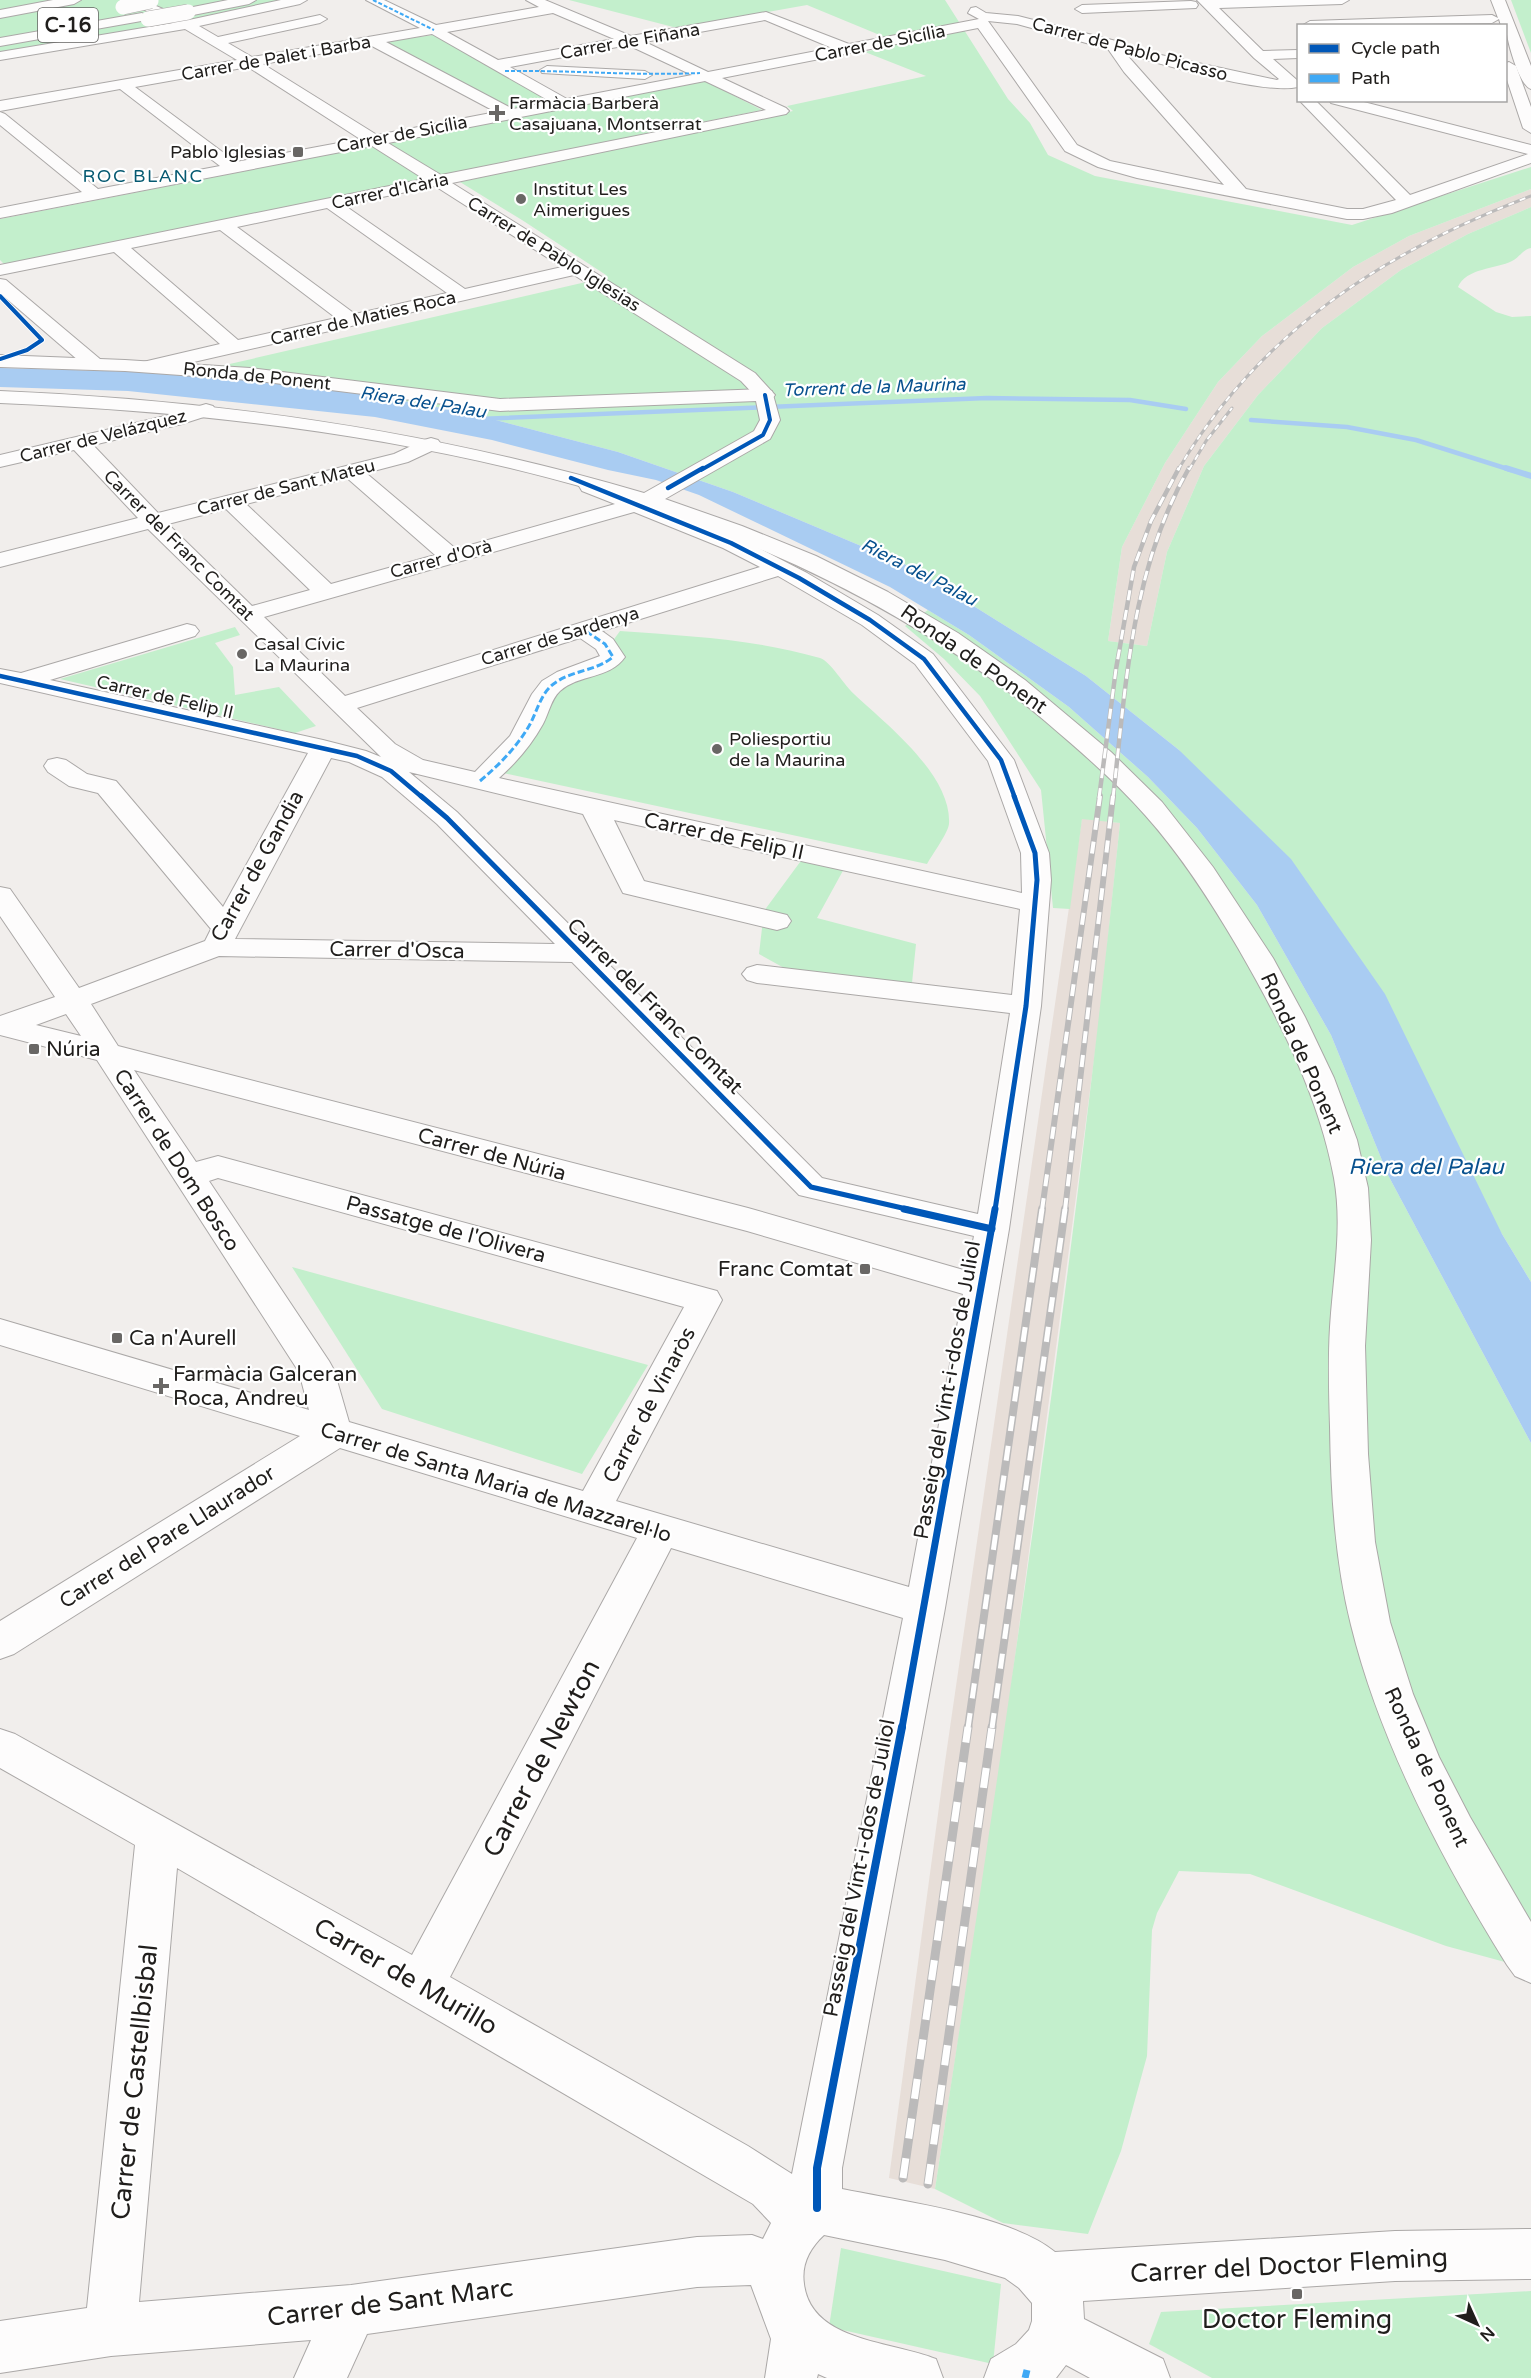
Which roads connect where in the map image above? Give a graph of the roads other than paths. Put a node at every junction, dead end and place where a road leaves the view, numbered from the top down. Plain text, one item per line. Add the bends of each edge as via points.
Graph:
1 (57, 0) edge
2 (68, 0) edge
3 (74, 0) edge
4 (223, 0) edge
5 (288, 0) edge
6 (300, 0) edge
7 (374, 0) edge
8 (532, 0) edge
9 (1342, 0) edge
10 (1484, 0) edge
11 (1498, 0) edge
12 (1283, 1) edge
13 (1195, 2) edge
14 (1078, 5) edge
15 (245, 6) edge
16 (88, 7) dead end
17 (1418, 7) dead end
18 (174, 9) edge
19 (553, 9) junction
20 (132, 10) edge
21 (0, 12) edge
22 (985, 14) junction
23 (320, 19) dead end
24 (1493, 22) edge
25 (0, 23) edge
26 (1438, 23) edge
27 (1310, 24) edge
28 (1374, 24) edge
29 (1503, 24) edge
30 (0, 29) edge
31 (434, 30) junction
32 (1099, 30) junction
33 (130, 35) junction
34 (0, 36) edge
35 (373, 41) junction
36 (630, 41) junction
37 (0, 42) edge
38 (210, 44) junction
39 (848, 49) junction
40 (1509, 49) edge
41 (0, 51) edge
42 (0, 56) edge
43 (1297, 56) edge
44 (250, 62) junction
45 (500, 68) junction
46 (704, 74) junction
47 (123, 77) junction
48 (1519, 78) edge
49 (1276, 79) edge
50 (8, 86) dead end
51 (30, 101) junction
52 (1308, 102) edge
53 (1343, 102) edge
54 (1368, 102) edge
55 (1397, 102) edge
56 (564, 103) junction
57 (0, 106) edge
58 (1408, 112) junction
59 (508, 114) junction
60 (0, 117) edge
61 (1531, 128) edge
62 (374, 140) junction
63 (1531, 142) edge
64 (1531, 150) edge
65 (1531, 158) edge
66 (232, 167) junction
67 (440, 181) junction
68 (94, 194) junction
69 (1241, 194) junction
70 (1408, 202) junction
71 (330, 203) junction
72 (0, 213) edge
73 (224, 225) junction
74 (118, 246) junction
75 (576, 269) junction
76 (0, 270) edge
77 (0, 284) edge
78 (462, 295) junction
79 (351, 320) junction
80 (235, 347) junction
81 (0, 361) edge
82 (93, 363) junction
83 (150, 366) junction
84 (0, 397) edge
85 (767, 404) junction
86 (206, 410) junction
87 (79, 443) junction
88 (431, 444) junction
89 (0, 461) edge
90 (351, 471) junction
91 (650, 497) junction
92 (230, 501) junction
93 (153, 521) junction
94 (450, 556) junction
95 (0, 560) edge
96 (780, 568) junction
97 (324, 591) junction
98 (248, 614) junction
99 (583, 629) junction
100 (187, 631) dead end
101 (11, 678) edge
102 (340, 705) junction
103 (323, 748) junction
104 (414, 765) joint
105 (57, 766) dead end
106 (480, 781) junction
107 (594, 808) junction
108 (0, 895) edge
109 (1035, 904) junction
110 (777, 921) dead end
111 (221, 938) junction
112 (579, 953) junction
113 (757, 974) dead end
114 (72, 999) junction
115 (1026, 1006) junction
116 (2, 1025) edge
117 (107, 1054) junction
118 (188, 1176) junction
119 (811, 1187) junction
120 (992, 1229) junction
121 (792, 1232) junction
122 (982, 1287) junction
123 (705, 1300) joint
124 (0, 1332) edge
125 (334, 1433) junction
126 (592, 1510) junction
127 (661, 1530) junction
128 (924, 1608) junction
129 (0, 1642) edge
130 (0, 1747) edge
131 (158, 1834) junction
132 (1531, 1961) edge
133 (421, 1985) junction
134 (810, 2213) junction
135 (1531, 2254) edge
136 (777, 2271) junction
137 (1047, 2278) junction
138 (351, 2311) junction
139 (111, 2330) junction
140 (0, 2347) edge
141 (794, 2356) edge
142 (1029, 2364) edge
143 (320, 2378) edge
144 (917, 2378) edge
145 (1144, 2378) edge

1 - 21 main road
2 - 21 main road
3 - 21 main road
4 - 18 main road
5 - 15 main road
6 - 15 main road
7 - 31 main road
8 - 19 main road
9 - 12 main road
10 - 24 main road
11 - 29 main road
12 - 13 main road
12 - 27 main road
13 - 14 main road
13 - 49 main road
14 - 32 main road
15 - 18 main road
16 - 25 main road
17 - 26 main road
18 - 20 main road
18 - 20 main road, C-16
18 - 38 main road, Carrer de Pablo Iglesias
19 - 31 main road, Carrer de Palet i Barba
19 - 36 main road
20 - 30 main road, C-16
20 - 33 main road
20 - 34 main road, C-16
20 - 37 main road via 104,25
22 - 32 main road, Carrer de Pablo Picasso
22 - 32 main road, Carrer de Pablo Picasso
22 - 39 main road, Carrer de Sicília
22 - 69 main road via 1071,148 1104,164 1137,173
23 - 38 main road
24 - 26 main road
26 - 28 main road
31 - 35 main road, Carrer de Palet i Barba
31 - 45 main road
32 - 49 main road, Carrer de Pablo Picasso
32 - 49 main road, Carrer de Pablo Picasso via 1158,59
32 - 69 main road
33 - 41 main road
33 - 42 main road
35 - 44 main road, Carrer de Palet i Barba
35 - 59 main road
36 - 39 main road, Carrer de Fiñana via 766,16
36 - 45 main road, Carrer de Fiñana
36 - 46 main road
38 - 44 main road, Carrer de Pablo Iglesias
39 - 46 main road, Carrer de Sicília
40 - 48 main road
43 - 49 main road
44 - 47 main road, Carrer de Palet i Barba
44 - 62 main road, Carrer de Pablo Iglesias
45 - 46 main road
45 - 56 main road
46 - 56 main road, Carrer de Sicília
46 - 67 main road, Carrer d'Icària via 781,111
47 - 51 main road, Carrer de Palet i Barba via 102,88
47 - 66 main road
48 - 61 main road
50 - 51 main road
51 - 57 main road, Carrer de Palet i Barba
52 - 70 main road
53 - 64 main road
54 - 58 main road
55 - 58 main road
56 - 59 main road, Carrer de Sicília
58 - 63 main road
59 - 62 main road, Carrer de Sicília
60 - 68 main road
62 - 66 main road, Carrer de Sicília
62 - 67 main road, Carrer de Pablo Iglesias
65 - 70 main road
66 - 68 main road, Carrer de Sicília
67 - 71 main road, Carrer d'Icària
67 - 75 main road, Carrer de Pablo Iglesias
68 - 72 main road, Carrer de Sicília
69 - 70 main road via 1355,214
71 - 73 main road, Carrer d'Icària
71 - 78 main road
73 - 74 main road, Carrer d'Icària
73 - 79 main road
74 - 76 main road, Carrer d'Icària
74 - 80 main road
75 - 78 main road, Carrer de Maties Roca
75 - 85 main road, Carrer de Pablo Iglesias via 748,377
77 - 82 main road
78 - 79 main road, Carrer de Maties Roca
79 - 80 main road, Carrer de Maties Roca
80 - 83 main road, Carrer de Maties Roca
81 - 82 main road, Ronda de Ponent
82 - 83 main road, Ronda de Ponent
83 - 85 main road, Ronda de Ponent via 335,384 481,404
84 - 86 main road, Ronda de Ponent
85 - 91 main road, Carrer d'Orà via 768,428 759,438
86 - 87 main road, Carrer de Velázquez
86 - 88 main road, Ronda de Ponent
87 - 89 main road, Carrer de Velázquez
87 - 93 main road, Carrer del Franc Comtat
88 - 90 main road, Carrer de Sant Mateu via 401,458
88 - 91 main road, Ronda de Ponent
90 - 92 main road, Carrer de Sant Mateu
90 - 94 main road
91 - 94 main road, Carrer d'Orà
91 - 96 main road, Passeig del Vint-i-dos de Juliol
91 - 132 main road, Ronda de Ponent via 846,579 918,618 1014,682 1098,754 1161,816 1209,881 1262,965 1291,1018 1333,1114 1350,1173 1354,1231 1348,1317 1349,1444 1355,1542 1379,1657 1416,1755 1455,1832
92 - 93 main road, Carrer de Sant Mateu
92 - 97 main road
93 - 95 main road, Carrer de Sant Mateu
93 - 98 main road, Carrer del Franc Comtat
94 - 97 main road, Carrer d'Orà
96 - 99 main road, Carrer de Sardenya
96 - 109 main road, Passeig del Vint-i-dos de Juliol via 828,593 924,659 965,710 1001,759 1022,814 1035,853
97 - 98 main road, Carrer d'Orà
98 - 102 main road, Carrer del Franc Comtat
99 - 102 main road, Carrer de Sardenya
99 - 106 main road via 605,644 613,657 608,664 577,672 551,686 528,729 497,768
100 - 101 main road
101 - 103 main road, Carrer de Felip II
102 - 104 main road, Carrer del Franc Comtat via 386,749
103 - 111 main road, Carrer de Gandia
103 - 112 main road, Carrer del Franc Comtat via 357,756 391,771 447,818
104 - 106 main road, Carrer de Felip II
105 - 111 main road via 78,780 107,787
106 - 107 main road, Carrer de Felip II
107 - 109 main road, Carrer de Felip II
107 - 110 main road via 633,887
108 - 114 main road, Carrer de Dom Bosco
109 - 115 main road, Passeig del Vint-i-dos de Juliol
111 - 112 main road, Carrer d'Osca
111 - 114 main road, Carrer de Gandia
112 - 119 main road, Carrer del Franc Comtat
113 - 115 main road
114 - 116 main road, Carrer de Gandia
114 - 117 main road, Carrer de Dom Bosco
115 - 120 main road, Passeig del Vint-i-dos de Juliol
116 - 117 main road, Carrer de Núria
117 - 118 main road, Carrer de Dom Bosco
117 - 121 main road, Carrer de Núria
118 - 123 main road, Passatge de l'Olivera via 218,1167
118 - 125 main road, Carrer de Dom Bosco via 315,1370
119 - 120 main road
119 - 121 main road
120 - 122 main road, Passeig del Vint-i-dos de Juliol
121 - 122 main road, Carrer de Núria
122 - 128 main road, Passeig del Vint-i-dos de Juliol
123 - 126 main road, Carrer de Vinaròs
124 - 125 main road, Carrer de Santa Maria de Mazzarel·lo
125 - 126 main road, Carrer de Santa Maria de Mazzarel·lo
125 - 129 main road, Carrer del Pare Llaurador
126 - 127 main road, Carrer de Santa Maria de Mazzarel·lo
127 - 128 main road, Carrer de Santa Maria de Mazzarel·lo
127 - 133 main road, Carrer de Newton
128 - 134 main road, Passeig del Vint-i-dos de Juliol
130 - 131 main road, Carrer de Murillo
131 - 133 main road, Carrer de Murillo
131 - 139 main road, Carrer de Castellbisbal
133 - 134 main road, Carrer de Murillo
134 - 136 main road via 786,2244
134 - 137 main road via 946,2234 1022,2259
135 - 137 main road, Carrer del Doctor Fleming via 1395,2256
136 - 138 main road, Carrer de Sant Marc via 752,2260 697,2262
136 - 141 main road
137 - 142 main road via 1061,2310
138 - 139 main road, Carrer de Sant Marc
138 - 143 main road
139 - 140 main road, Carrer de Sant Marc
141 - 144 main road via 816,2345 854,2362
142 - 145 main road

